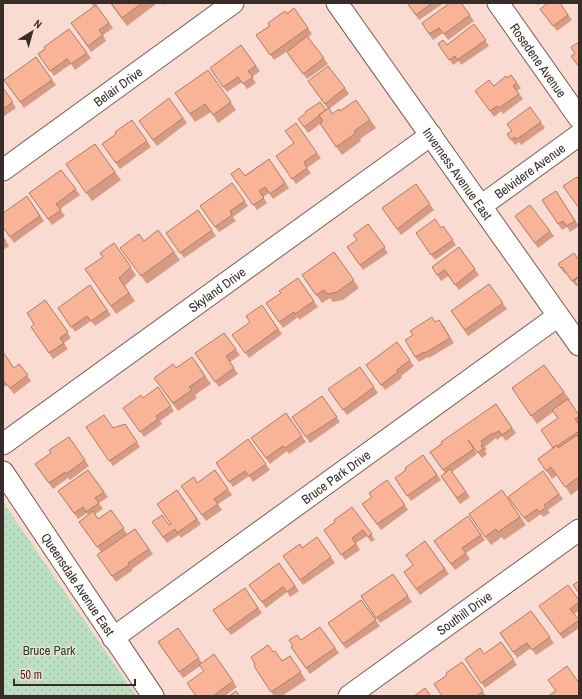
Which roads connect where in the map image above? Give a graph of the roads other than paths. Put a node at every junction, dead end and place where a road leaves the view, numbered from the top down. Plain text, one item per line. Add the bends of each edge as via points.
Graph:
1 (234, 3) edge
2 (337, 3) edge
3 (498, 3) edge
4 (579, 118) edge
5 (430, 135) junction
6 (579, 136) edge
7 (3, 170) edge
8 (481, 206) junction
9 (558, 316) junction
10 (579, 344) edge
11 (3, 444) edge
12 (3, 472) edge
13 (579, 530) edge
14 (113, 638) junction
15 (154, 696) edge
16 (349, 696) edge

1 - 7 street, Belair Drive
2 - 5 street, Inverness Avenue East
3 - 4 street, Rosedene Avenue
5 - 8 street, Inverness Avenue East
5 - 11 street, Skyland Drive
6 - 8 street, Belvidere Avenue
8 - 9 street, Inverness Avenue East
9 - 10 street, Inverness Avenue East
9 - 14 street, Bruce Park Drive
12 - 14 street, Queensdale Avenue East
13 - 16 street, Southill Drive
14 - 15 street, Queensdale Avenue East

